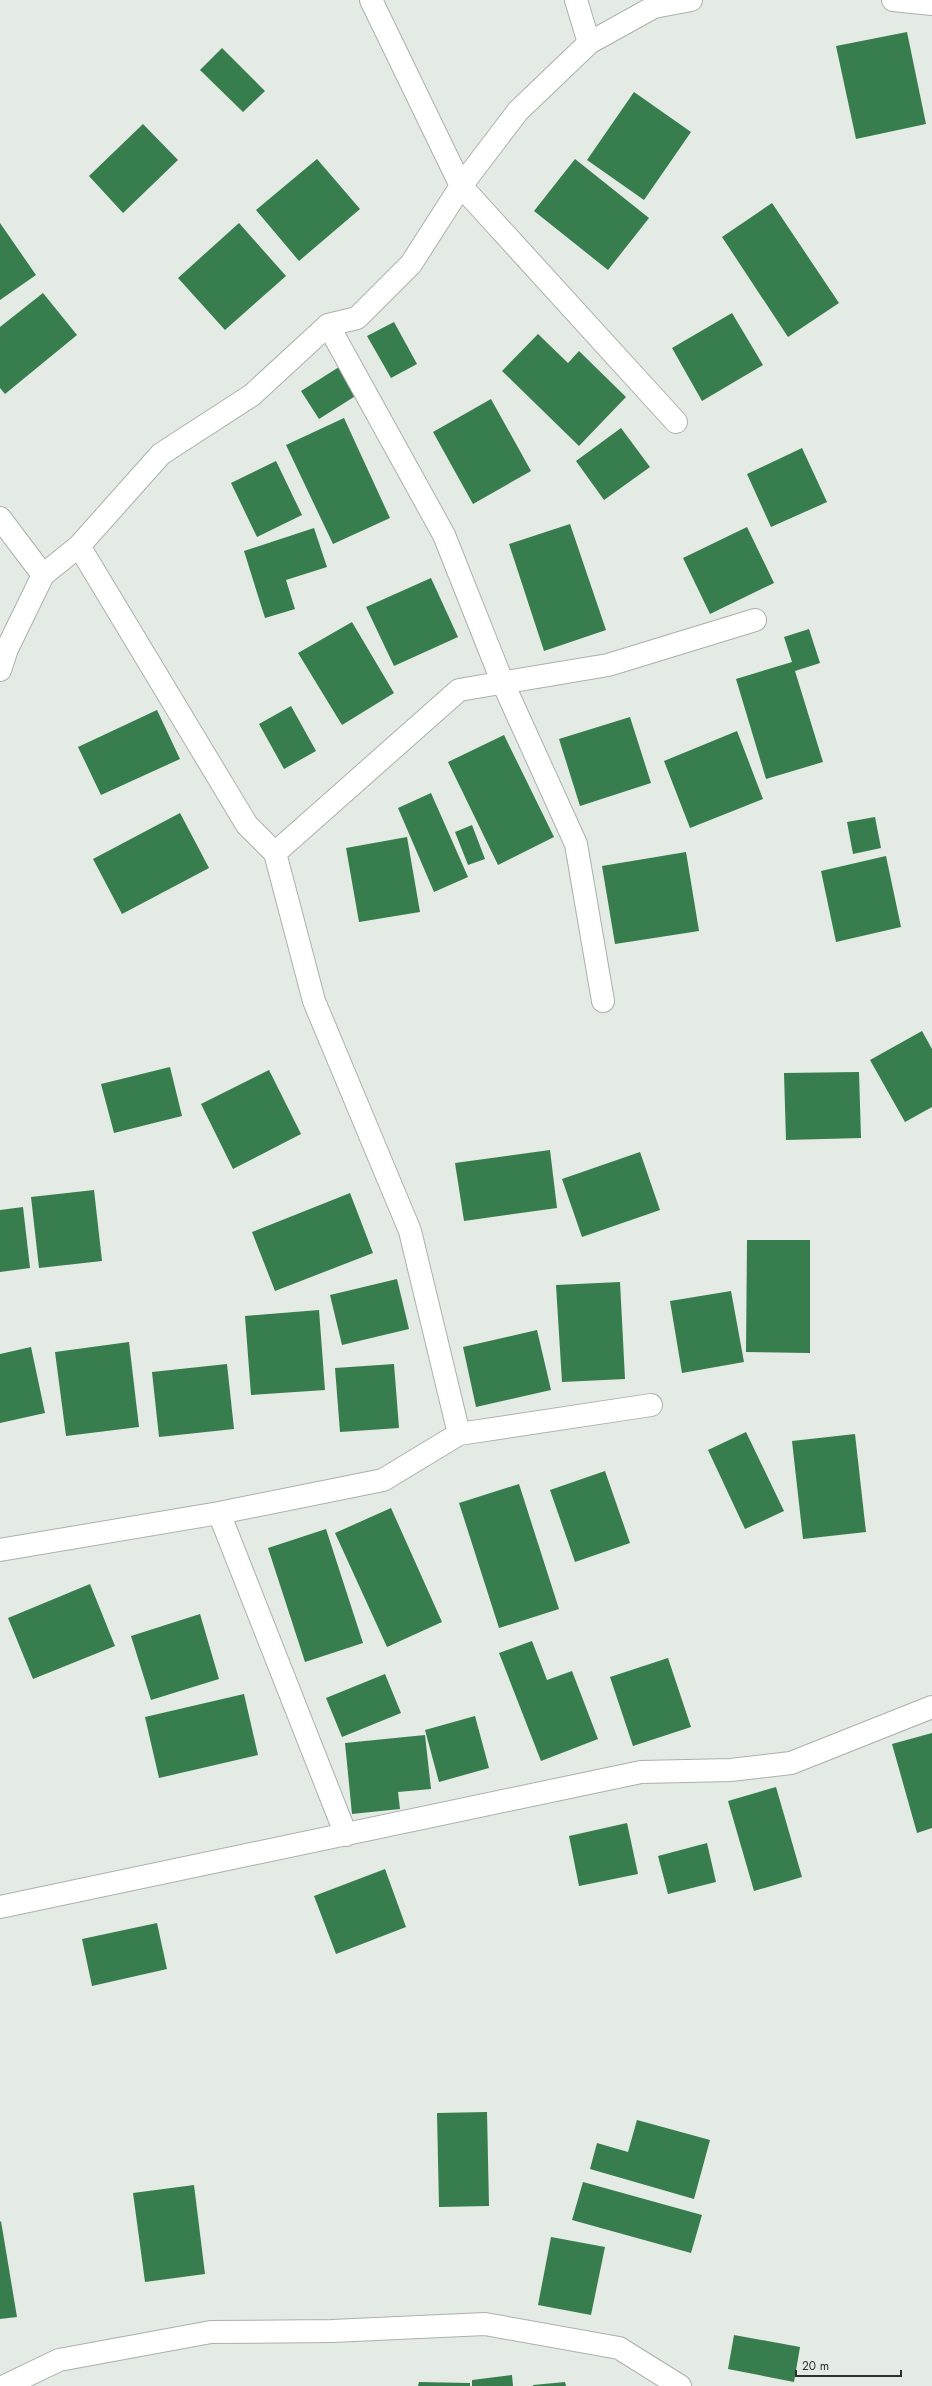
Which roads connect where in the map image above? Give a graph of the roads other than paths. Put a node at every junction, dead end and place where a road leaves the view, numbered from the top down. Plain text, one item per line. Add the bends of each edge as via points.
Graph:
1 (371, 0) edge
2 (576, 0) edge
3 (691, 0) edge
4 (894, 0) edge
5 (932, 4) edge
6 (589, 43) junction
7 (461, 186) junction
8 (328, 325) junction
9 (676, 422) dead end
10 (0, 518) edge
11 (79, 546) junction
12 (43, 575) junction
13 (755, 620) dead end
14 (0, 670) edge
15 (502, 681) junction
16 (275, 853) junction
17 (603, 1001) dead end
18 (651, 1405) dead end
19 (459, 1434) junction
20 (219, 1513) junction
21 (0, 1550) edge
22 (932, 1706) edge
23 (346, 1835) junction
24 (0, 1907) edge
25 (5, 2386) edge
26 (680, 2386) edge

1 - 7 street
2 - 6 street
3 - 6 street via 654,7
4 - 5 street
6 - 7 street via 518,111
7 - 8 street via 411,264 357,318
7 - 9 street
8 - 11 street via 252,395 161,454
8 - 15 street via 444,536
10 - 12 street
11 - 12 street
11 - 16 street via 247,825
12 - 14 street
13 - 15 street via 608,665
15 - 16 street via 458,690
15 - 17 street via 576,844
16 - 19 street via 314,1001 410,1231
18 - 19 street
19 - 20 street via 383,1480
20 - 21 street
20 - 23 street
22 - 23 street via 791,1763 731,1770 641,1772
23 - 24 street
25 - 26 street via 60,2360 211,2332 332,2331 484,2324 619,2348

